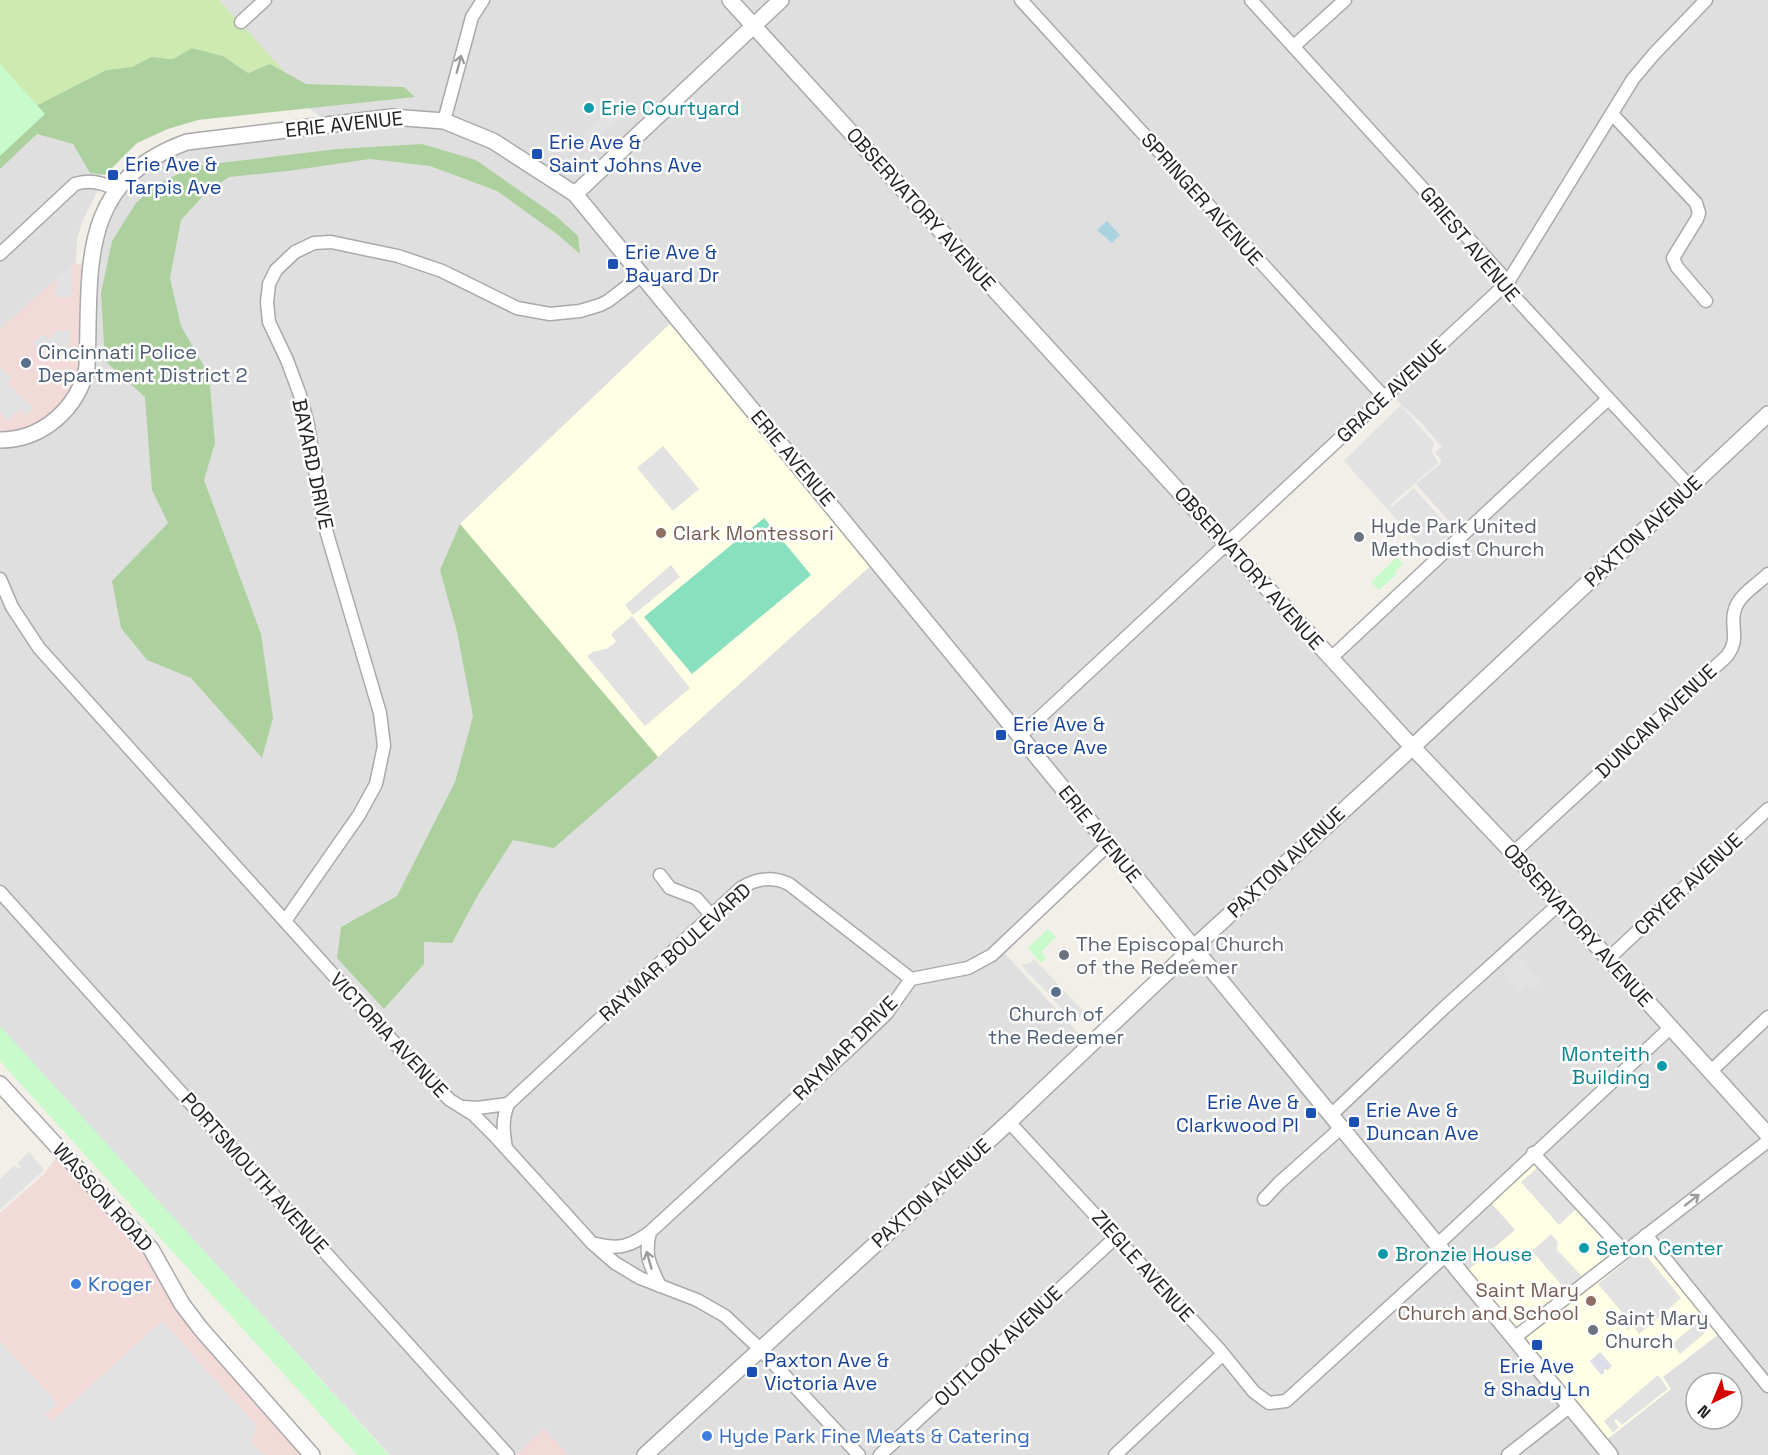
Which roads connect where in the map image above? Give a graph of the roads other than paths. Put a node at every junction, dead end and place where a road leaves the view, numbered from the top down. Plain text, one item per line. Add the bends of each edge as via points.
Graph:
1 (265, 0) edge
2 (483, 0) edge
3 (730, 0) edge
4 (781, 0) edge
5 (1021, 0) edge
6 (1251, 0) edge
7 (1345, 0) edge
8 (1706, 0) edge
9 (242, 22) dead end
10 (753, 26) junction
11 (1293, 46) junction
12 (1612, 114) junction
13 (444, 121) junction
14 (117, 189) junction
15 (575, 194) junction
16 (0, 254) edge
17 (642, 275) junction
18 (1508, 282) junction
19 (1706, 301) dead end
20 (1384, 397) junction
21 (1608, 399) junction
22 (1768, 414) edge
23 (0, 440) edge
24 (1690, 487) junction
25 (1227, 543) junction
26 (1768, 574) edge
27 (0, 579) edge
28 (1331, 658) junction
29 (1021, 735) junction
30 (1412, 747) junction
31 (1768, 809) edge
32 (1108, 845) junction
33 (1513, 853) junction
34 (660, 875) dead end
35 (0, 892) edge
36 (1559, 904) junction
37 (712, 916) junction
38 (285, 921) junction
39 (1193, 948) junction
40 (1608, 959) junction
41 (911, 979) junction
42 (1768, 1017) edge
43 (1670, 1028) junction
44 (1710, 1072) junction
45 (0, 1084) edge
46 (508, 1104) junction
47 (462, 1107) junction
48 (1331, 1115) junction
49 (1009, 1122) junction
50 (1342, 1127) junction
51 (1768, 1135) edge
52 (1768, 1141) edge
53 (506, 1149) junction
54 (1533, 1153) junction
55 (1264, 1199) dead end
56 (650, 1232) junction
57 (1646, 1235) junction
58 (1116, 1237) junction
59 (592, 1243) junction
60 (1442, 1250) junction
61 (1624, 1252) junction
62 (660, 1286) junction
63 (1514, 1338) junction
64 (760, 1349) junction
65 (1223, 1354) junction
66 (1768, 1386) edge
67 (1569, 1407) junction
68 (312, 1455) edge
69 (508, 1455) edge
70 (645, 1455) edge
71 (859, 1455) edge
72 (880, 1455) edge
73 (1115, 1455) edge
74 (1508, 1455) edge
75 (1610, 1455) edge

1 - 9 street
13 -> 2 street via 472,17
3 - 10 street, OBSERVATORY AVENUE
4 - 10 street
5 - 20 street, SPRINGER AVENUE
6 - 11 street, GRIEST AVENUE
7 - 11 street
8 - 12 street, GRACE AVENUE via 1633,79
10 - 15 street
10 - 25 street, OBSERVATORY AVENUE
11 - 18 street, GRIEST AVENUE
12 - 18 street, GRACE AVENUE
12 - 19 street via 1696,203 1697,219 1673,258
13 - 14 street, ERIE AVENUE via 392,117 187,142 151,158
13 - 15 street, ERIE AVENUE via 493,141
14 - 16 street via 93,182 75,184
14 - 23 street, ERIE AVENUE via 95,233 84,382 65,410 45,429 22,438
15 - 17 street, ERIE AVENUE
17 - 29 street, ERIE AVENUE
17 - 38 street, BAYARD DRIVE via 608,302 578,312 550,314 517,308 442,271 398,256 331,242 314,243 295,252 276,270 269,284 269,322 300,395 323,520 380,713 384,746 376,784 359,815
18 - 20 street, GRACE AVENUE
18 - 21 street, GRIEST AVENUE via 1511,293
20 - 25 street, GRACE AVENUE
21 - 24 street, GRIEST AVENUE
21 - 28 street
22 - 24 street, PAXTON AVENUE
24 - 30 street, PAXTON AVENUE
25 - 28 street, OBSERVATORY AVENUE
25 - 29 street, GRACE AVENUE
26 - 33 street, DUNCAN AVENUE via 1738,601 1733,615 1735,641 1727,656
27 - 38 street, VICTORIA AVENUE via 12,607 39,648
28 - 30 street, OBSERVATORY AVENUE
29 - 32 street, ERIE AVENUE
30 - 33 street, OBSERVATORY AVENUE
30 - 39 street, PAXTON AVENUE
31 - 40 street, CRYER AVENUE
32 - 39 street, ERIE AVENUE
32 - 41 street, RAYMAR DRIVE via 992,955 968,968
33 - 36 street, OBSERVATORY AVENUE
34 - 37 street via 670,888 696,898
35 - 69 street, PORTSMOUTH AVENUE
36 - 40 street, OBSERVATORY AVENUE
36 - 48 street
37 - 41 street, RAYMAR BOULEVARD via 750,882 780,880
37 - 46 street, RAYMAR BOULEVARD
38 - 47 street, VICTORIA AVENUE via 417,1069
39 - 48 street, ERIE AVENUE
39 - 49 street, PAXTON AVENUE
40 - 43 street, OBSERVATORY AVENUE
41 - 56 street, RAYMAR DRIVE via 887,1013
42 - 44 street
43 - 44 street, OBSERVATORY AVENUE
43 - 54 street
44 - 51 street, OBSERVATORY AVENUE
45 - 68 street, WASSON ROAD via 151,1248 182,1304 201,1329
46 - 47 street
46 - 53 street via 502,1129
47 - 53 street, VICTORIA AVENUE
48 - 50 street, ERIE AVENUE
49 - 58 street, ZIEGLE AVENUE
49 - 64 street, PAXTON AVENUE
50 - 55 street
50 - 60 street, ERIE AVENUE
57 -> 52 street
53 - 59 street, VICTORIA AVENUE
54 - 60 street
54 - 61 street
56 - 59 street, RAYMAR DRIVE via 622,1247
62 -> 56 street via 648,1262 646,1246
57 - 61 street
57 - 66 street
58 - 65 street, ZIEGLE AVENUE
58 - 72 street, OUTLOOK AVENUE
59 - 62 street, VICTORIA AVENUE via 615,1263
60 - 63 street, ERIE AVENUE
60 - 65 street, ZIEGLE AVENUE via 1286,1401 1269,1403 1261,1399
61 - 63 street
62 - 64 street, VICTORIA AVENUE via 698,1300 725,1316
63 - 67 street, ERIE AVENUE
64 - 70 street, PAXTON AVENUE
64 - 71 street, VICTORIA AVENUE
65 - 73 street
67 - 74 street
67 - 75 street, ERIE AVENUE

